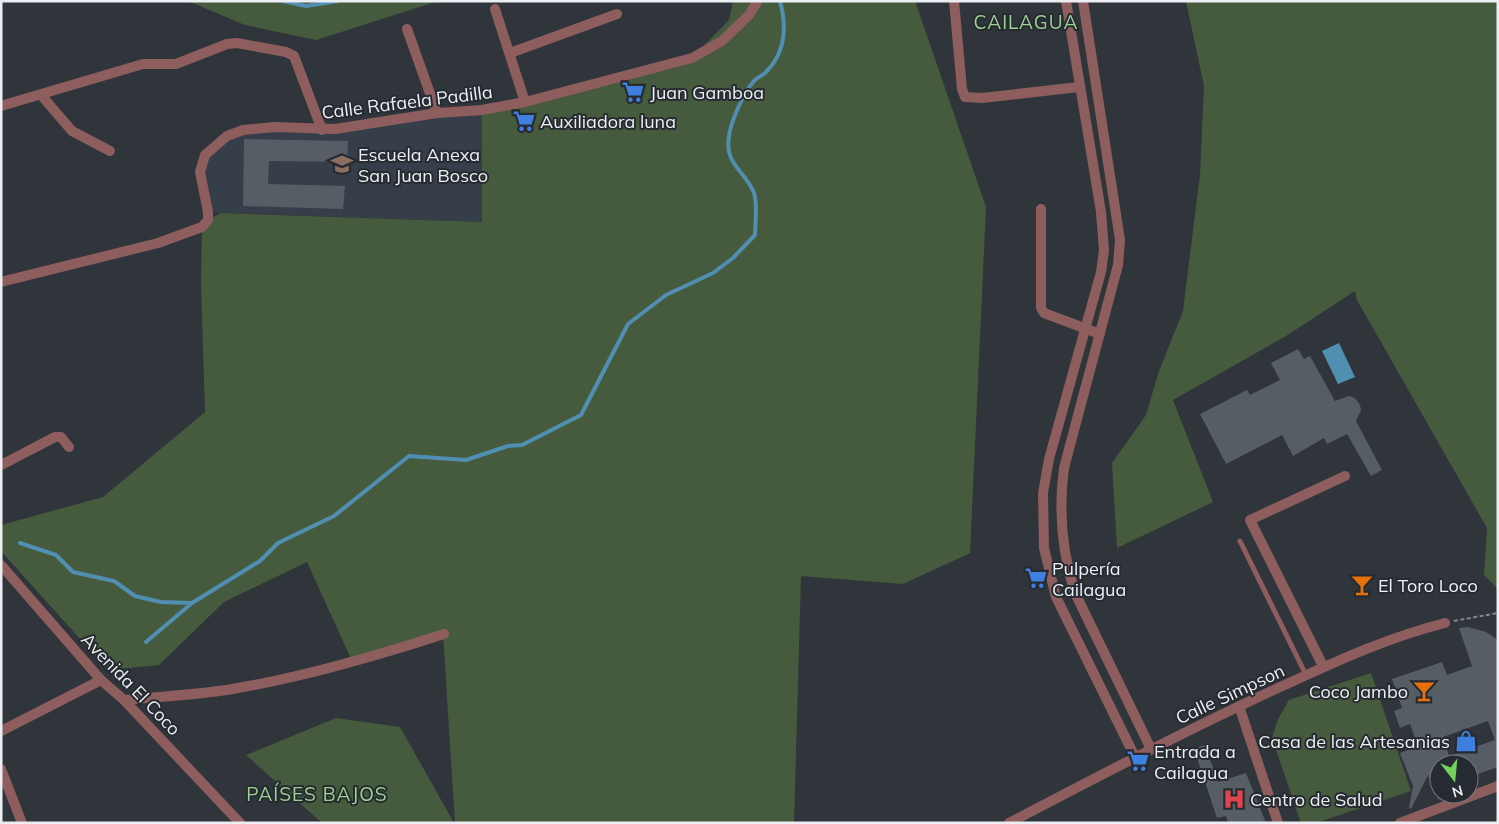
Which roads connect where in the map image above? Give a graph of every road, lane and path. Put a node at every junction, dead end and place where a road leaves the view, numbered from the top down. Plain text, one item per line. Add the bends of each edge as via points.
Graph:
1 (954, 1) edge
2 (1066, 1) edge
3 (1083, 1) edge
4 (757, 2) edge
5 (495, 9) dead end
6 (617, 14) dead end
7 (407, 29) dead end
8 (510, 54) junction
9 (1090, 58) junction
10 (1076, 61) junction
11 (1079, 87) junction
12 (41, 95) junction
13 (525, 102) junction
14 (1, 106) edge
15 (437, 113) junction
16 (322, 130) junction
17 (110, 151) dead end
18 (1041, 209) dead end
19 (1, 282) edge
20 (1085, 330) junction
21 (1100, 334) junction
22 (69, 447) dead end
23 (1, 465) edge
24 (1345, 476) dead end
25 (1240, 541) dead end
26 (1, 565) edge
27 (1498, 613) edge
28 (1444, 623) joint
29 (1095, 633) junction
30 (444, 634) dead end
31 (1078, 642) junction
32 (1324, 666) junction
33 (1306, 675) junction
34 (100, 680) junction
35 (124, 700) junction
36 (1239, 706) junction
37 (1, 731) edge
38 (1151, 749) junction
39 (1135, 757) junction
40 (1, 769) edge
41 (1498, 786) edge
42 (22, 823) edge
43 (240, 823) edge
44 (1009, 823) edge
45 (1278, 823) edge
46 (1400, 823) edge

1 - 11 street via 965,96 982,98
2 - 10 street
3 - 9 street
4 - 13 street, Calle Rafaela Padilla via 749,16 722,41 692,58
5 - 8 street
6 - 8 street
7 - 15 street
8 - 13 street
9 - 10 street
9 - 21 street via 1120,240 1118,265
10 - 11 street
11 - 20 street via 1101,212 1104,250
12 - 14 street
12 - 16 street via 143,64 176,64 237,43 294,56
12 - 17 street via 72,131
13 - 15 street, Calle Rafaela Padilla via 482,110
15 - 16 street, Calle Rafaela Padilla
16 - 19 street, Calle Rafaela Padilla via 257,127 227,136 204,155 200,172 208,220 192,232
18 - 20 street via 1041,308 1044,313
20 - 21 street
20 - 31 street via 1049,460 1042,514 1044,548 1056,597
21 - 29 street via 1069,446 1060,494 1067,567 1075,593
22 - 23 street via 61,436 56,437
24 - 32 street via 1250,520
25 - 33 lane
26 - 34 street, Avenida El Coco
27 - 28 path
28 - 32 street, Calle Simpson via 1388,639
29 - 31 street
29 - 38 street
30 - 35 street via 294,677 236,689
31 - 39 street
32 - 33 street, Calle Simpson
33 - 36 street, Calle Simpson
34 - 35 street, Avenida El Coco
34 - 37 street
35 - 43 street, Avenida El Coco
36 - 38 street, Calle Simpson
36 - 45 street
38 - 39 street, Calle Simpson
39 - 44 street, Calle Simpson
40 - 42 street
41 - 46 street

